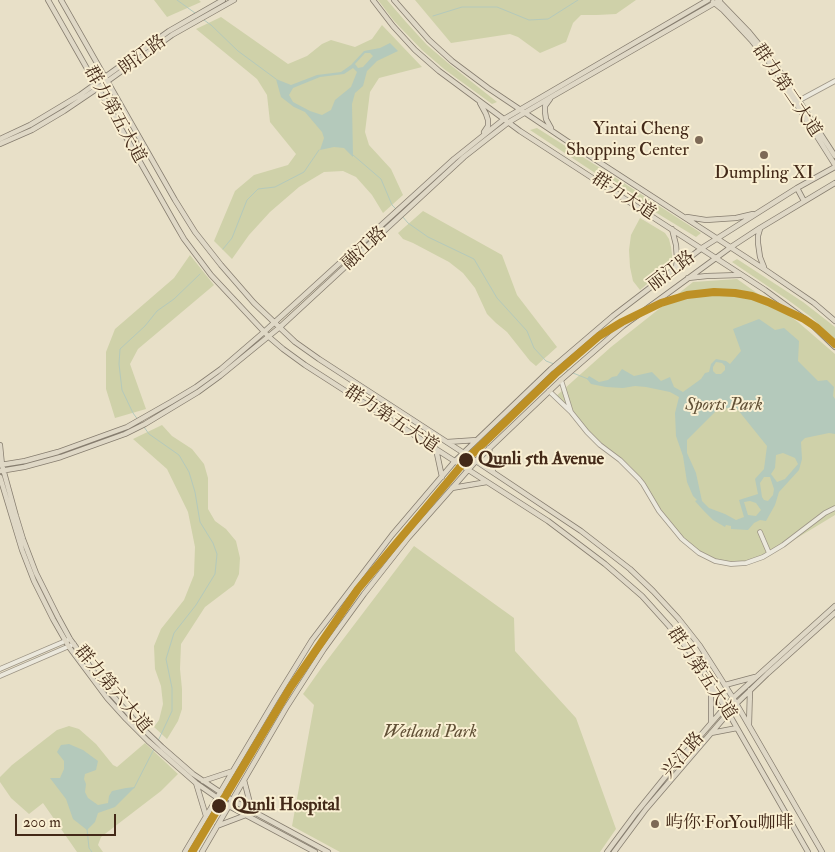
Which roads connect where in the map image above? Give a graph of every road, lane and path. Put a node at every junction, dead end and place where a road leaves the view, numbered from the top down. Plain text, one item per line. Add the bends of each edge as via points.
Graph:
1 (48, 0) edge
2 (61, 0) edge
3 (223, 0) edge
4 (234, 0) edge
5 (373, 0) edge
6 (394, 0) edge
7 (715, 1) edge
8 (205, 14) junction
9 (106, 79) junction
10 (835, 80) edge
11 (97, 86) junction
12 (553, 96) junction
13 (476, 98) junction
14 (798, 102) junction
15 (520, 109) junction
16 (525, 113) junction
17 (504, 118) junction
18 (509, 122) junction
19 (553, 132) junction
20 (480, 137) junction
21 (0, 139) edge
22 (0, 144) edge
23 (835, 156) edge
24 (835, 166) edge
25 (835, 183) edge
26 (797, 188) junction
27 (804, 201) junction
28 (405, 208) junction
29 (757, 214) junction
30 (683, 216) junction
31 (392, 220) junction
32 (760, 228) junction
33 (672, 229) junction
34 (718, 238) junction
35 (730, 247) junction
36 (702, 248) junction
37 (715, 257) junction
38 (676, 268) junction
39 (764, 268) junction
40 (742, 275) junction
41 (687, 278) junction
42 (835, 321) edge
43 (275, 322) junction
44 (280, 327) junction
45 (264, 332) junction
46 (269, 337) junction
47 (835, 347) edge
48 (560, 380) junction
49 (548, 391) junction
50 (571, 412) junction
51 (477, 440) junction
52 (447, 442) junction
53 (0, 446) edge
54 (489, 448) junction
55 (436, 449) junction
56 (464, 453) junction
57 (476, 460) junction
58 (455, 461) junction
59 (2, 468) edge
60 (468, 470) junction
61 (493, 472) junction
62 (0, 477) edge
63 (442, 477) junction
64 (486, 482) junction
65 (452, 488) junction
66 (835, 508) edge
67 (760, 532) dead end
68 (769, 553) junction
69 (835, 606) edge
70 (835, 613) edge
71 (67, 640) junction
72 (71, 646) junction
73 (0, 669) edge
74 (0, 676) edge
75 (756, 676) junction
76 (711, 685) junction
77 (725, 685) junction
78 (750, 690) junction
79 (733, 698) junction
80 (736, 704) junction
81 (725, 707) junction
82 (728, 714) junction
83 (711, 724) junction
84 (749, 726) junction
85 (737, 728) junction
86 (711, 733) junction
87 (160, 749) junction
88 (233, 771) junction
89 (244, 780) junction
90 (203, 781) junction
91 (196, 783) junction
92 (218, 795) junction
93 (232, 800) junction
94 (229, 806) junction
95 (252, 812) junction
96 (246, 815) junction
97 (206, 816) junction
98 (218, 826) junction
99 (185, 852) edge
100 (202, 852) edge
101 (315, 852) edge
102 (328, 852) edge
103 (606, 852) edge
104 (614, 852) edge
105 (808, 852) edge
106 (822, 852) edge

1 - 11 main road, 群力第五大道
2 - 9 main road, 群力第五大道
3 - 8 main road, 朗江路
4 - 8 main road, 朗江路
5 - 13 main road, 群力大道 via 415,50
6 - 15 main road, 群力大道 via 452,61
7 - 12 main road, 融江路
7 - 14 main road, 群力第二大道 via 752,41
7 - 15 main road, 融江路
8 - 9 main road, 朗江路
8 - 9 main road, 朗江路 via 158,39
9 - 11 main road, 朗江路
9 - 43 main road, 群力第五大道 via 195,232 254,304
10 - 14 street
11 - 21 main road, 朗江路
11 - 22 main road, 朗江路 via 38,126
11 - 45 main road, 群力第五大道 via 197,257
12 - 16 main road, 融江路
12 - 19 main road via 544,112
13 - 17 main road, 群力大道
13 - 20 main road via 488,120 488,126
14 - 23 main road, 群力第二大道
14 - 24 main road, 群力第二大道
15 - 16 main road, 群力大道
15 - 17 main road, 融江路
16 - 18 main road, 融江路
16 - 19 main road, 群力大道
17 - 18 main road, 群力大道
17 - 20 main road, 融江路
18 - 28 main road, 融江路
18 - 33 main road, 群力大道
19 - 30 main road, 群力大道
20 - 28 main road, 融江路
24 - 26 main road, 丽江路
25 - 27 main road, 丽江路
26 - 27 main road
26 - 29 main road, 丽江路
27 - 32 main road, 丽江路
28 - 31 main road, 融江路
29 - 30 main road via 706,220
29 - 34 main road, 丽江路
30 - 34 main road, 群力大道
31 - 43 main road, 融江路
31 - 44 main road, 融江路
32 - 35 main road, 丽江路
32 - 39 main road via 758,243
33 - 36 main road, 群力大道
33 - 38 main road
34 - 35 main road, 群力大道
34 - 36 main road, 丽江路
35 - 37 main road, 丽江路
35 - 39 main road, 群力大道
36 - 37 main road, 群力大道
36 - 38 main road, 丽江路
37 - 40 main road, 群力大道
37 - 41 main road, 丽江路
38 - 51 main road, 丽江路 via 551,369
39 - 42 main road, 群力大道
40 - 41 main road
40 - 47 main road, 群力大道 via 809,322
41 - 48 main road, 丽江路 via 623,326
43 - 44 main road, 群力第五大道
43 - 45 main road, 融江路
44 - 46 main road, 融江路
44 - 52 main road, 群力第五大道 via 319,360
45 - 46 main road, 群力第五大道
45 - 59 main road, 融江路 via 221,369 141,420 58,452
46 - 55 main road, 群力第五大道 via 305,365
46 - 59 main road, 融江路 via 198,392 130,432 61,457 24,467
48 - 49 main road, 丽江路
48 - 50 street
49 - 50 street
49 - 54 main road, 丽江路
50 - 68 street via 600,445 644,484 659,511 682,539 699,553 714,561 731,564 746,563
51 - 52 main road
51 - 56 main road, 丽江路
52 - 56 main road, 群力第五大道
53 - 59 main road, 群力第六大道
54 - 57 main road, 丽江路
54 - 61 main road
55 - 58 main road, 群力第五大道
55 - 63 main road
56 - 57 main road, 群力第五大道
56 - 58 main road, 丽江路
57 - 60 main road, 丽江路
57 - 61 main road, 群力第五大道
58 - 60 main road, 群力第五大道
58 - 63 main road, 丽江路
59 - 71 main road, 群力第六大道 via 31,561
60 - 64 main road, 群力第五大道
60 - 65 main road, 丽江路
61 - 77 main road, 群力第五大道 via 581,531 630,569 678,618
62 - 71 main road, 群力第六大道 via 24,557 48,611
63 - 88 main road, 丽江路 via 392,535 312,640
64 - 65 main road
64 - 76 main road, 群力第五大道 via 548,521 606,564 642,596 690,652
65 - 89 main road, 丽江路 via 408,538 324,649
66 - 68 street
67 - 68 street
69 - 75 main road, 兴江路
70 - 78 main road, 兴江路
71 - 72 main road, 群力第六大道
71 - 73 street
72 - 74 street
72 - 87 main road, 群力第六大道 via 126,720
75 - 77 main road
75 - 79 main road, 兴江路
76 - 81 main road, 群力第五大道
76 - 83 main road
77 - 79 main road, 群力第五大道
78 - 80 main road, 兴江路
78 - 84 main road
79 - 80 main road, 群力第五大道
79 - 81 main road, 兴江路
80 - 82 main road, 兴江路
80 - 84 main road, 群力第五大道
81 - 82 main road, 群力第五大道
81 - 83 main road, 兴江路
82 - 85 main road, 群力第五大道
82 - 86 main road, 兴江路
83 - 103 main road, 兴江路
84 - 106 main road, 群力第五大道
85 - 86 main road
85 - 105 main road, 群力第五大道
86 - 104 main road, 兴江路
87 - 90 main road, 群力第六大道
87 - 91 main road, 群力第六大道
88 - 90 main road
88 - 92 main road, 丽江路
89 - 93 main road, 丽江路
89 - 95 main road
90 - 92 main road, 群力第六大道
91 - 92 main road, 群力第六大道
91 - 97 main road
92 - 93 main road, 群力第六大道
92 - 94 main road, 群力第六大道
92 - 97 main road, 丽江路
93 - 94 main road, 丽江路
93 - 95 main road, 群力第六大道
94 - 96 main road, 群力第六大道
94 - 98 main road, 丽江路
95 - 102 main road, 群力第六大道
96 - 98 main road
96 - 101 main road, 群力第六大道
97 - 99 main road, 丽江路
98 - 100 main road, 丽江路

